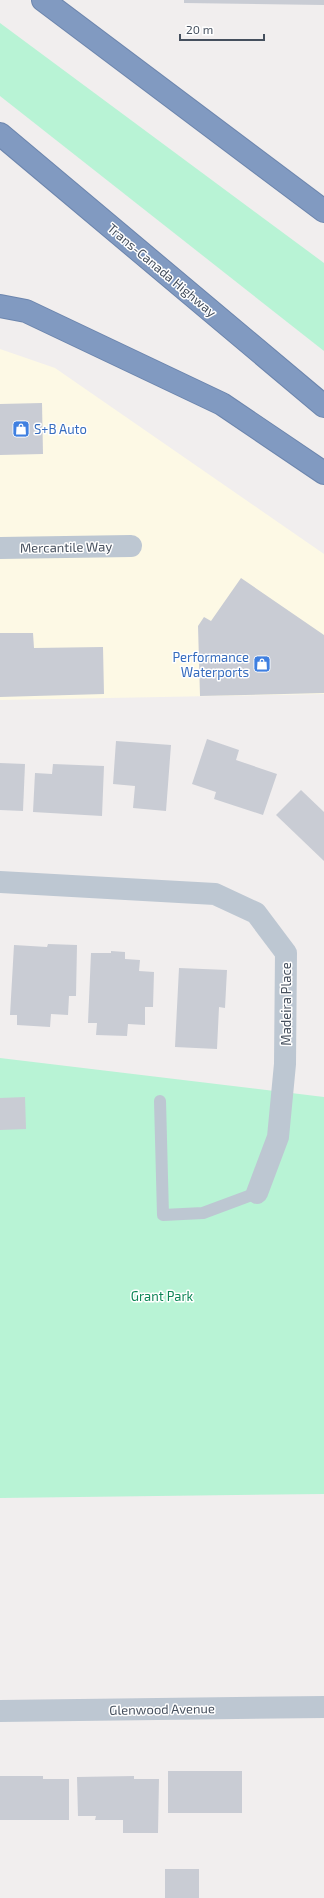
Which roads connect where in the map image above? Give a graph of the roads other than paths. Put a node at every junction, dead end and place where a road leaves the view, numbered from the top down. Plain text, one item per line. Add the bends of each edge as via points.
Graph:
1 (42, 0) edge
2 (0, 134) edge
3 (324, 211) edge
4 (0, 306) edge
5 (324, 406) edge
6 (324, 473) edge
7 (131, 546) dead end
8 (0, 548) edge
9 (0, 882) edge
10 (160, 1101) dead end
11 (257, 1193) joint
12 (324, 1708) edge
13 (0, 1711) edge

1 - 3 highway
2 - 5 highway, Trans-Canada Highway
4 - 6 highway via 26,311 222,404
7 - 8 street, Mercantile Way
9 - 11 street, Madeira Place via 215,894 256,913 286,954 285,1064 278,1137
10 - 11 lane via 163,1215 203,1213
12 - 13 street, Glenwood Avenue

